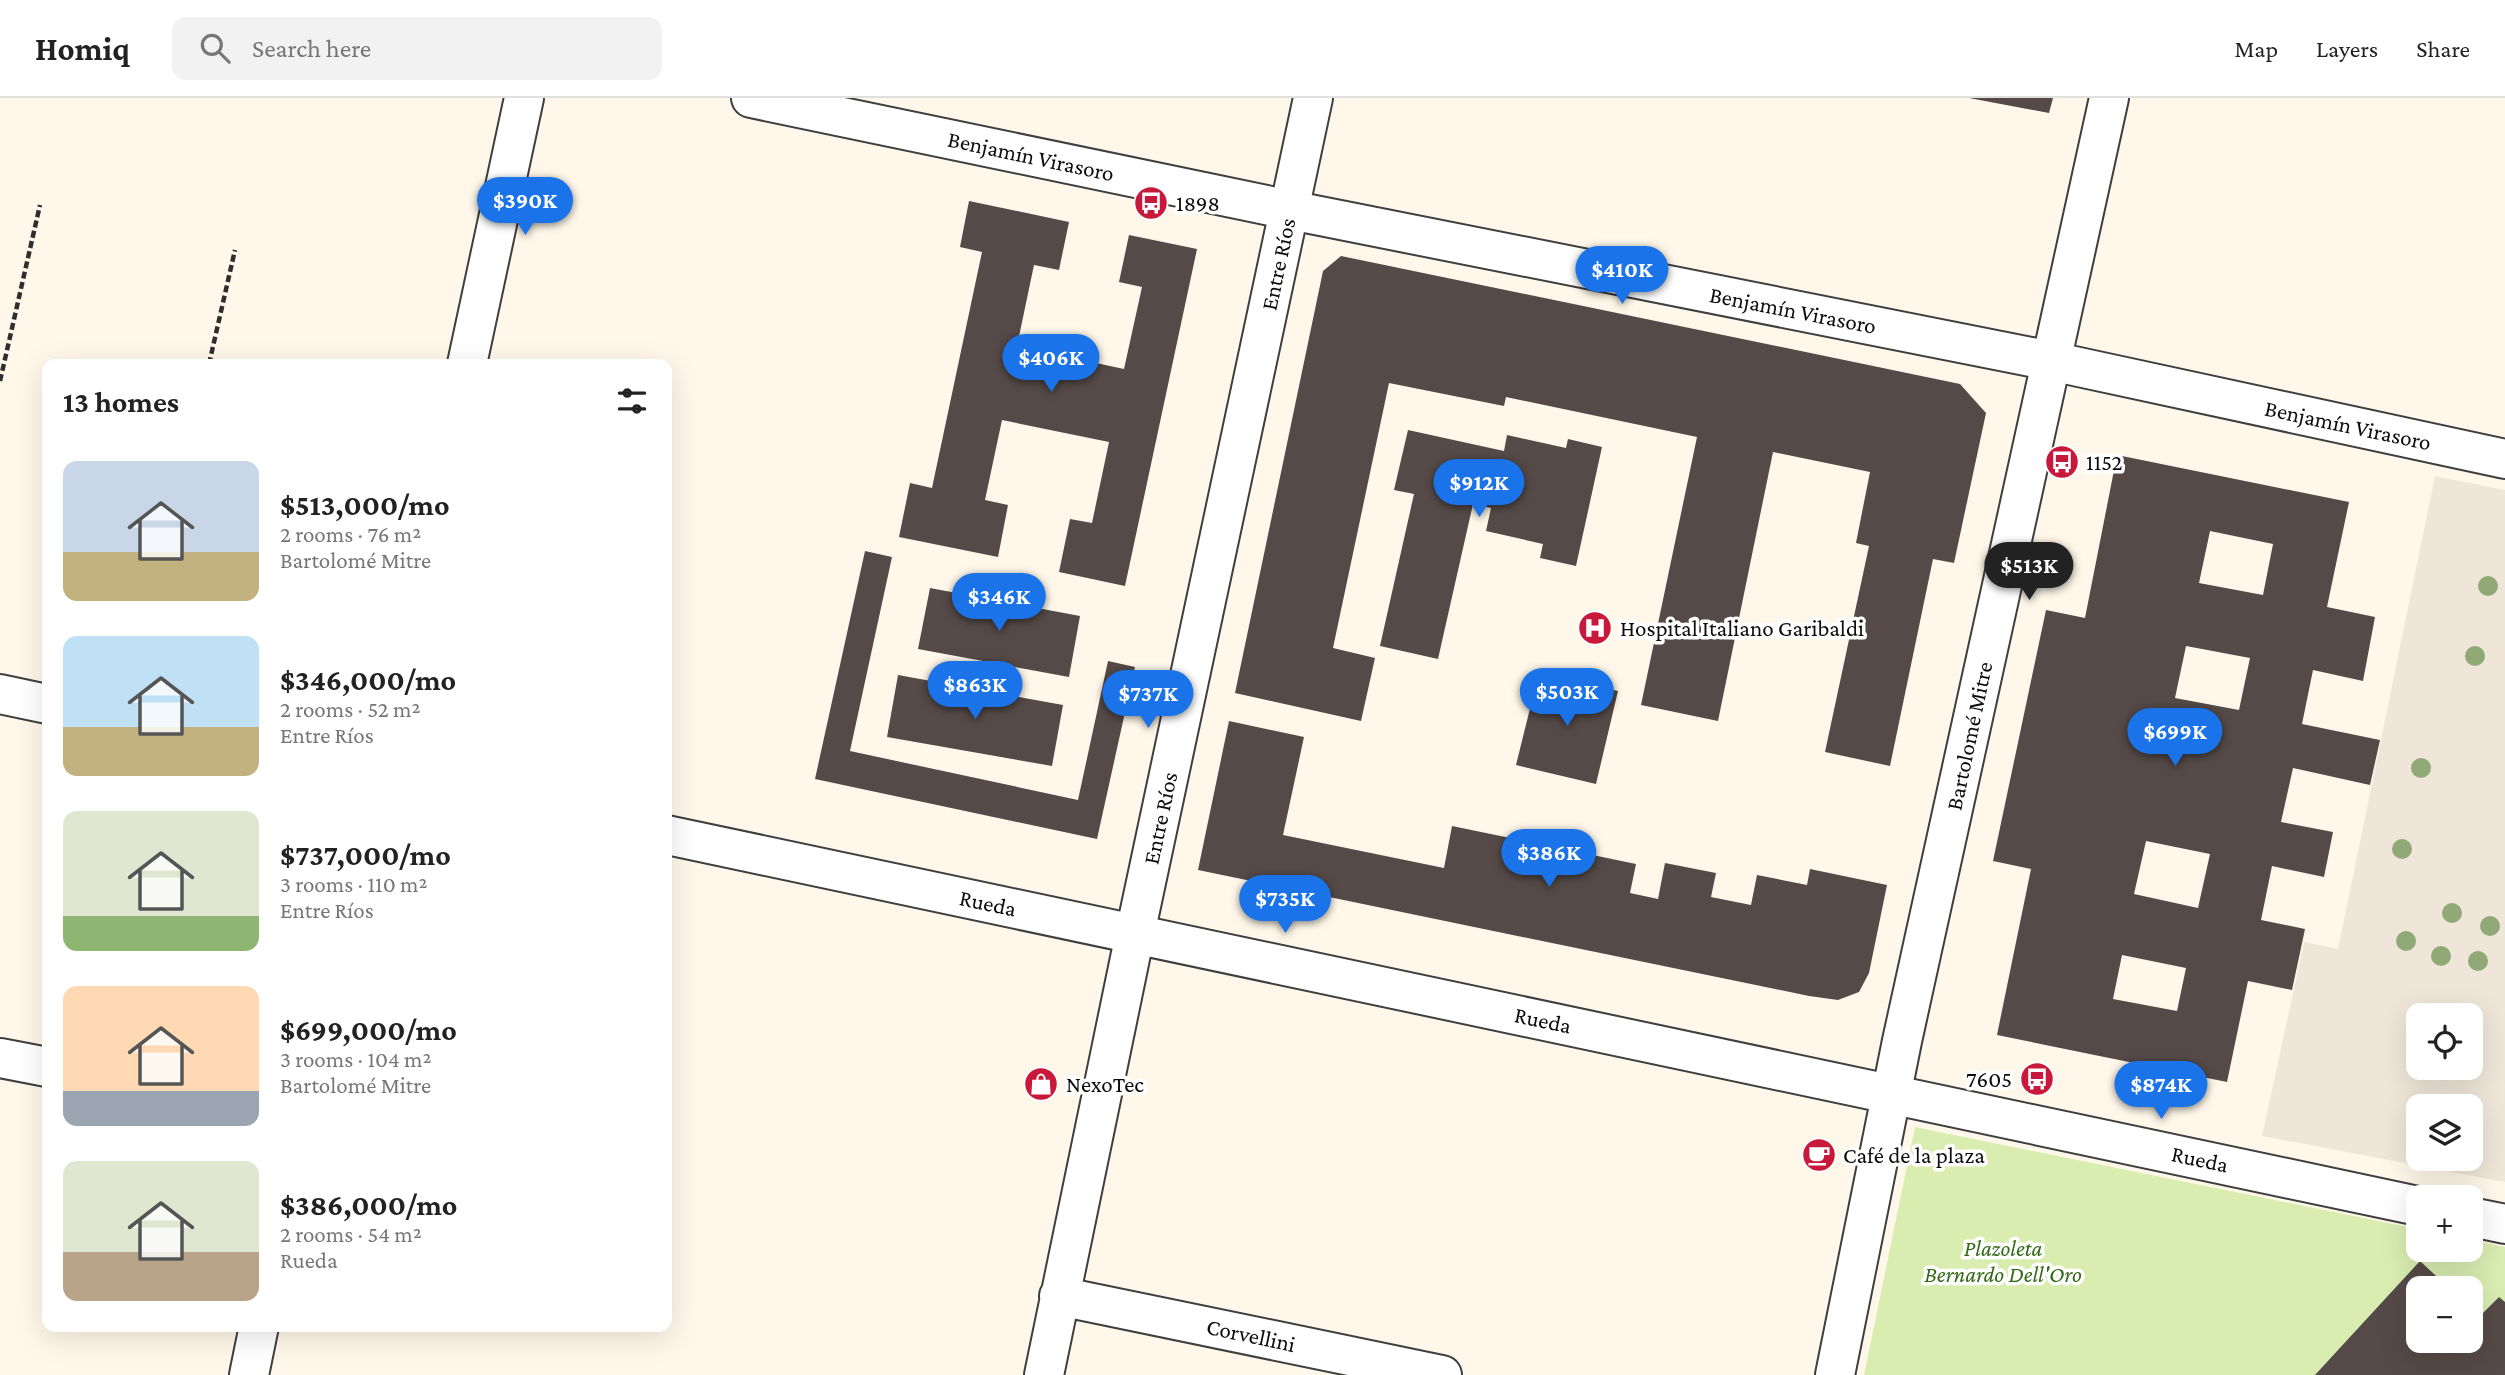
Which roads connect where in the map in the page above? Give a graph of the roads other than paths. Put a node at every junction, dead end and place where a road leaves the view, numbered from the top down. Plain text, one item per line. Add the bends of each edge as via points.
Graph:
1 (524, 98) edge
2 (751, 98) edge
3 (1314, 98) edge
4 (2109, 98) edge
5 (1290, 210) junction
6 (468, 359) edge
7 (2051, 361) junction
8 (2505, 459) edge
9 (0, 694) edge
10 (42, 703) edge
11 (672, 836) edge
12 (1135, 934) junction
13 (0, 1058) edge
14 (42, 1067) edge
15 (1890, 1094) junction
16 (2406, 1203) edge
17 (2483, 1219) edge
18 (2505, 1224) edge
19 (1059, 1296) junction
20 (258, 1332) edge
21 (249, 1375) edge
22 (1044, 1375) edge
23 (1442, 1375) edge
24 (1835, 1375) edge

1 - 6 street
2 - 5 street, Benjamín Virasoro
3 - 5 street, Entre Ríos
4 - 7 street, Bartolomé Mitre
5 - 7 street, Benjamín Virasoro
5 - 12 street, Entre Ríos
7 - 8 street, Benjamín Virasoro
7 - 15 street, Bartolomé Mitre
9 - 10 street
11 - 12 street, Rueda
12 - 15 street, Rueda
12 - 19 street, Entre Ríos
13 - 14 street
15 - 16 street, Rueda
15 - 24 street, Bartolomé Mitre
17 - 18 street
19 - 22 street, Entre Ríos
19 - 23 street, Corvellini
20 - 21 street

